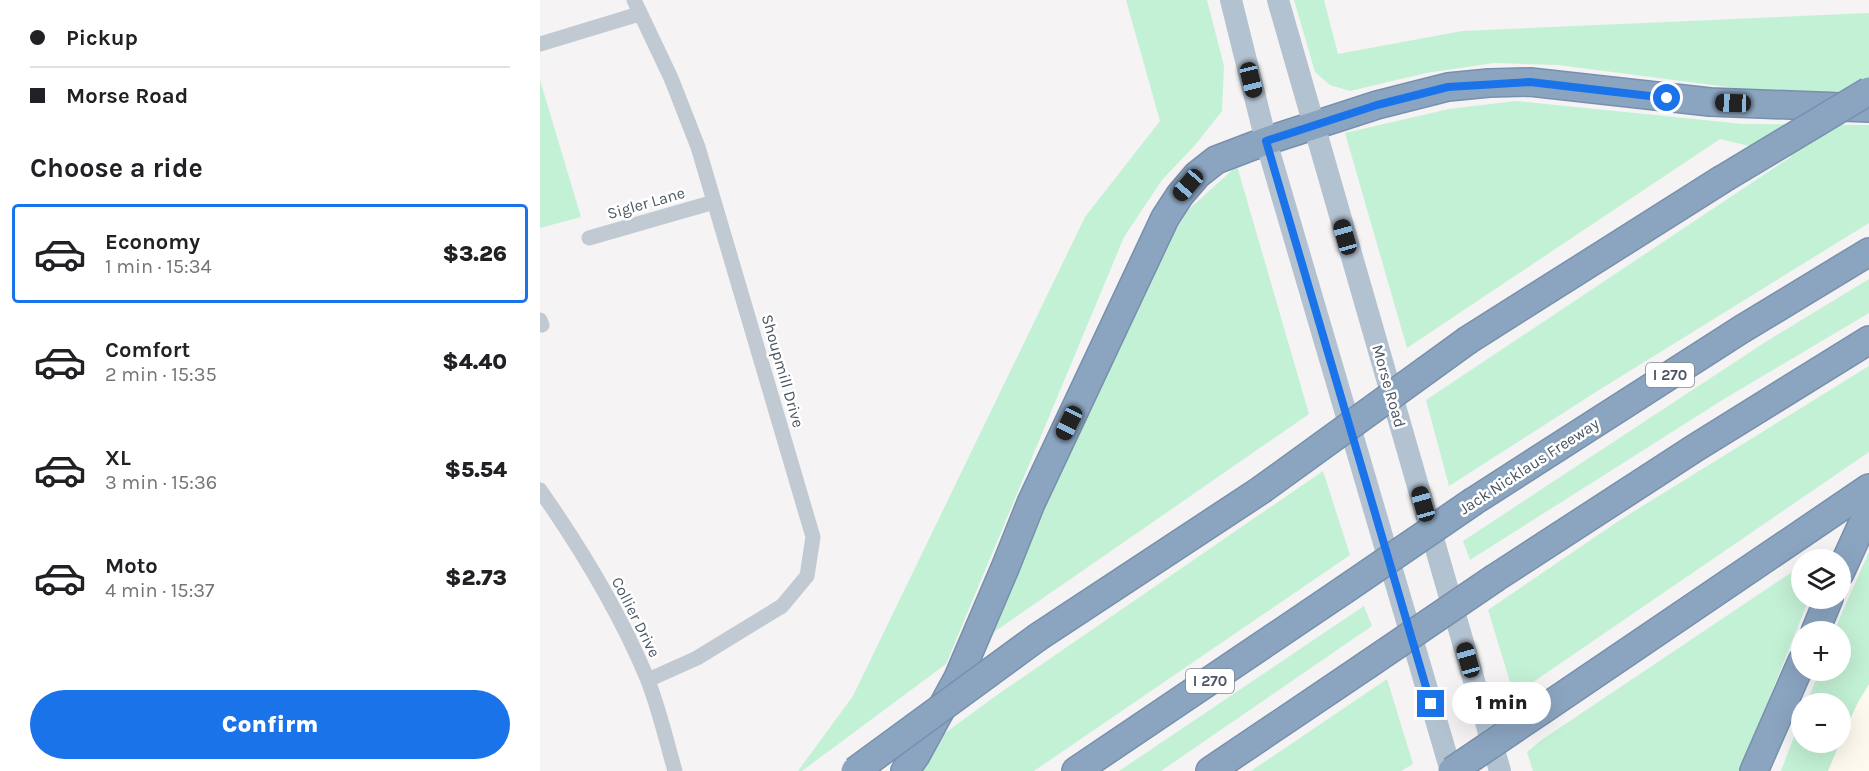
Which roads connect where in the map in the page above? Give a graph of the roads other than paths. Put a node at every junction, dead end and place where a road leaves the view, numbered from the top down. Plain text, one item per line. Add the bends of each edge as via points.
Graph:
1 (1231, 0) edge
2 (1278, 0) edge
3 (637, 7) edge
4 (540, 45) edge
5 (1869, 92) edge
6 (1869, 108) edge
7 (1313, 126) junction
8 (1266, 141) junction
9 (714, 202) junction
10 (589, 238) dead end
11 (1869, 252) edge
12 (1869, 340) edge
13 (1869, 488) edge
14 (540, 490) edge
15 (1869, 513) edge
16 (1851, 549) edge
17 (648, 680) junction
18 (1793, 681) edge
19 (675, 771) edge
20 (855, 771) edge
21 (905, 771) edge
22 (1076, 771) edge
23 (1210, 771) edge
24 (1451, 771) edge
25 (1500, 771) edge
26 (1754, 771) edge

1 - 8 main road
2 - 7 main road, Morse Road
3 - 4 street
3 - 9 street, Shoupmill Drive via 675,88
5 - 20 highway, bridge via 1721,180 1468,340 1261,490 1038,637
6 - 7 highway via 1710,102 1530,82 1489,83 1448,87
7 - 8 highway
7 - 25 main road, Morse Road
8 - 21 highway via 1216,160 1180,195 1164,219 1030,503 958,678
8 - 24 main road
9 - 10 street, Sigler Lane
9 - 17 street, Shoupmill Drive via 813,537 807,576 782,606 697,658
11 - 22 highway, Jack Nicklaus Freeway / I 270, bridge via 1474,501
12 - 23 highway, bridge via 1695,447
13 - 24 highway, bridge
14 - 17 street, Collier Drive via 614,605
15 - 16 highway
17 - 19 street, Collier Drive
18 - 26 highway

